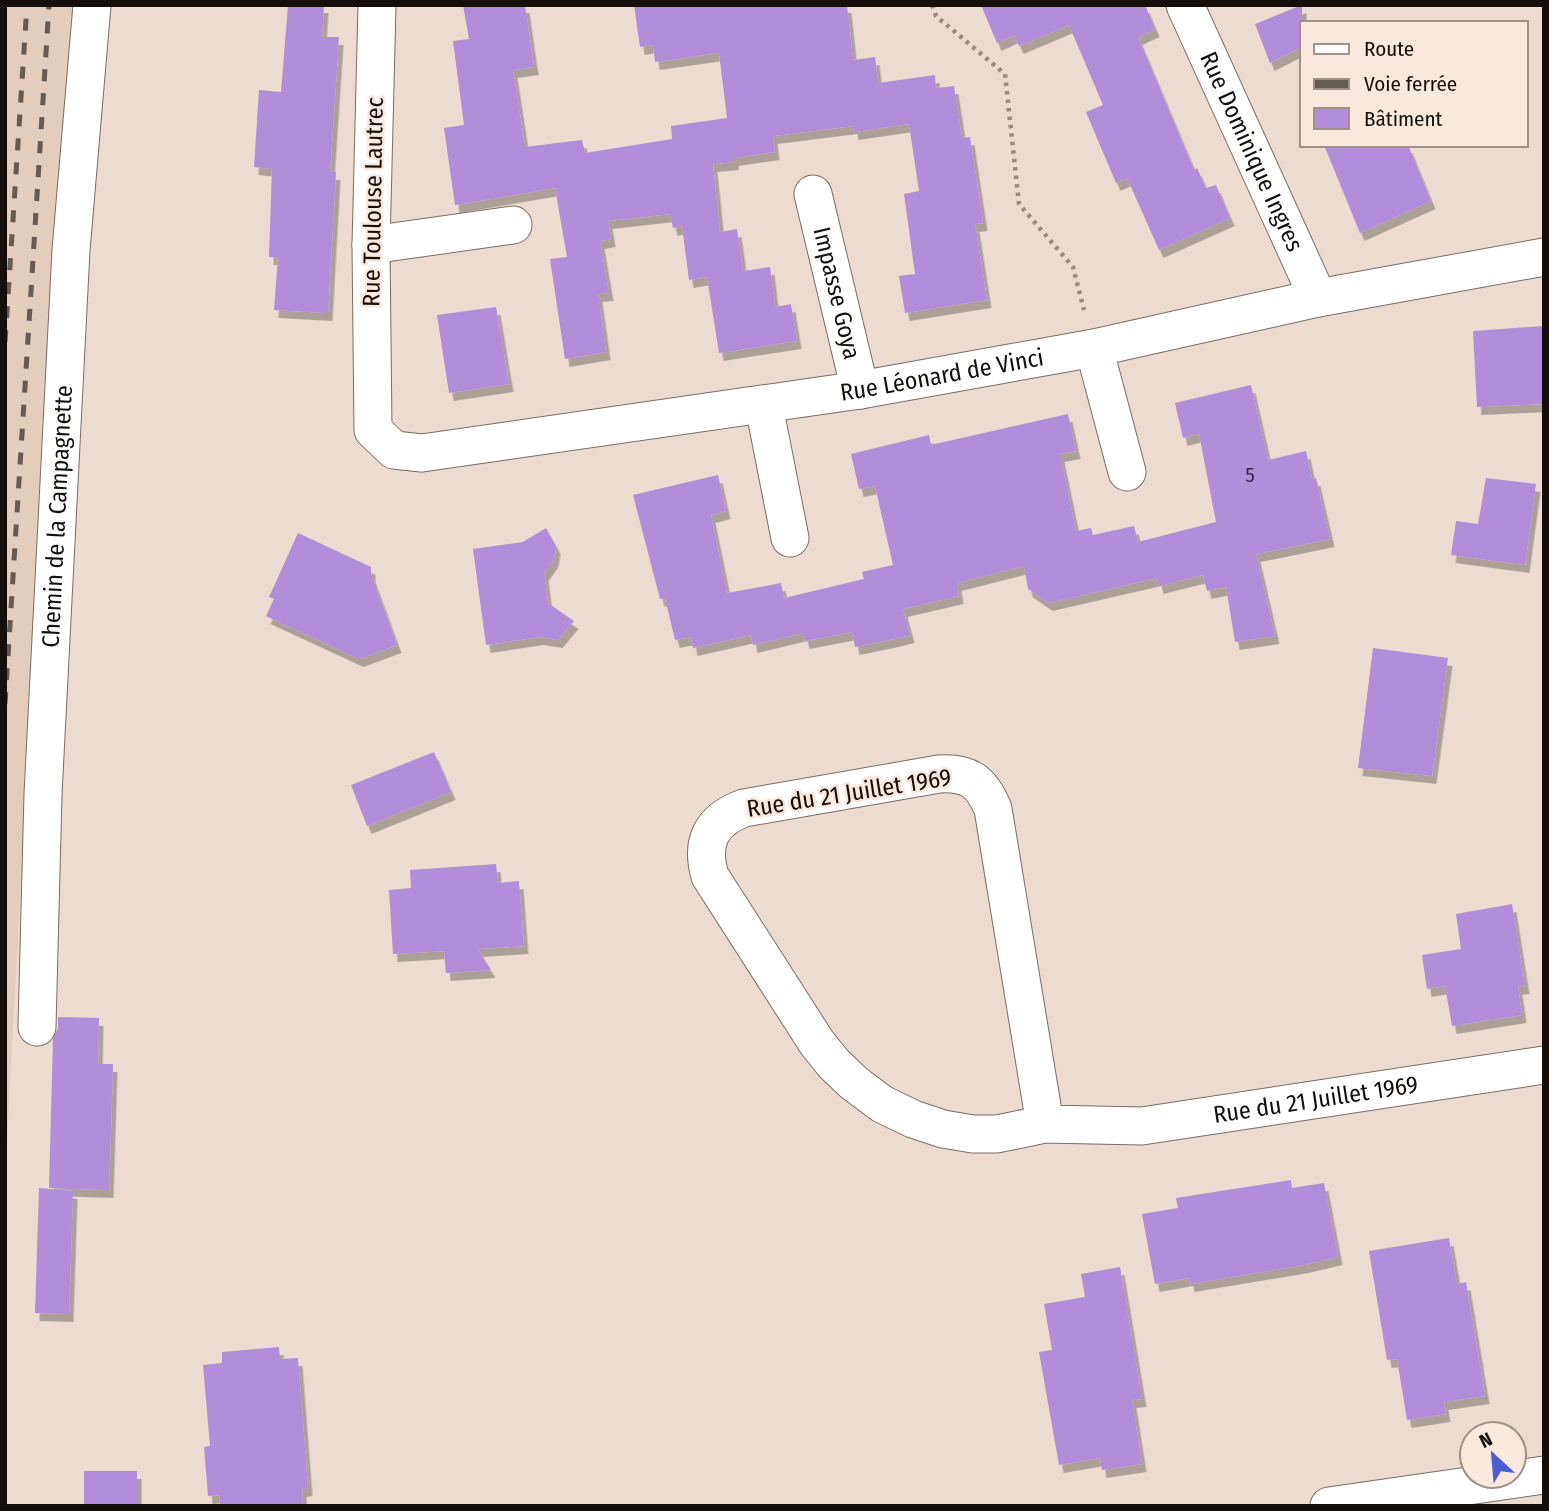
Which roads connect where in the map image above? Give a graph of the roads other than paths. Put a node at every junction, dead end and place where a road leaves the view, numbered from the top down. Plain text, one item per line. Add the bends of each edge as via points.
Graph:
1 (92, 5) edge
2 (377, 5) edge
3 (1185, 5) edge
4 (813, 194) dead end
5 (513, 225) dead end
6 (371, 245) junction
7 (1544, 257) edge
8 (1318, 298) junction
9 (1094, 348) junction
10 (860, 390) junction
11 (371, 399) joint
12 (764, 405) junction
13 (1127, 472) dead end
14 (790, 538) dead end
15 (37, 1027) dead end
16 (1544, 1065) edge
17 (1045, 1124) junction
18 (1544, 1475) edge
19 (1329, 1506) edge

1 - 15 street, Chemin de la Campagnette via 71,250 43,794
2 - 6 street, Rue Toulouse Lautrec
3 - 8 street, Rue Dominique Ingres
4 - 10 street, Impasse Goya
5 - 6 street
6 - 11 street, Rue Toulouse Lautrec
7 - 8 street, Rue Léonard de Vinci
8 - 9 street, Rue Léonard de Vinci
9 - 10 street, Rue Léonard de Vinci
9 - 13 street
10 - 12 street, Rue Léonard de Vinci
11 - 12 street, Rue Léonard de Vinci via 373,430 394,450 422,453
12 - 14 street
16 - 17 street, Rue du 21 Juillet 1969 via 1142,1126
17 - 17 street, Rue du 21 Juillet 1969 via 993,809 976,781 939,774 744,808 719,822 706,847 710,876 817,1043 854,1083 882,1104 943,1129 997,1134
18 - 19 street

